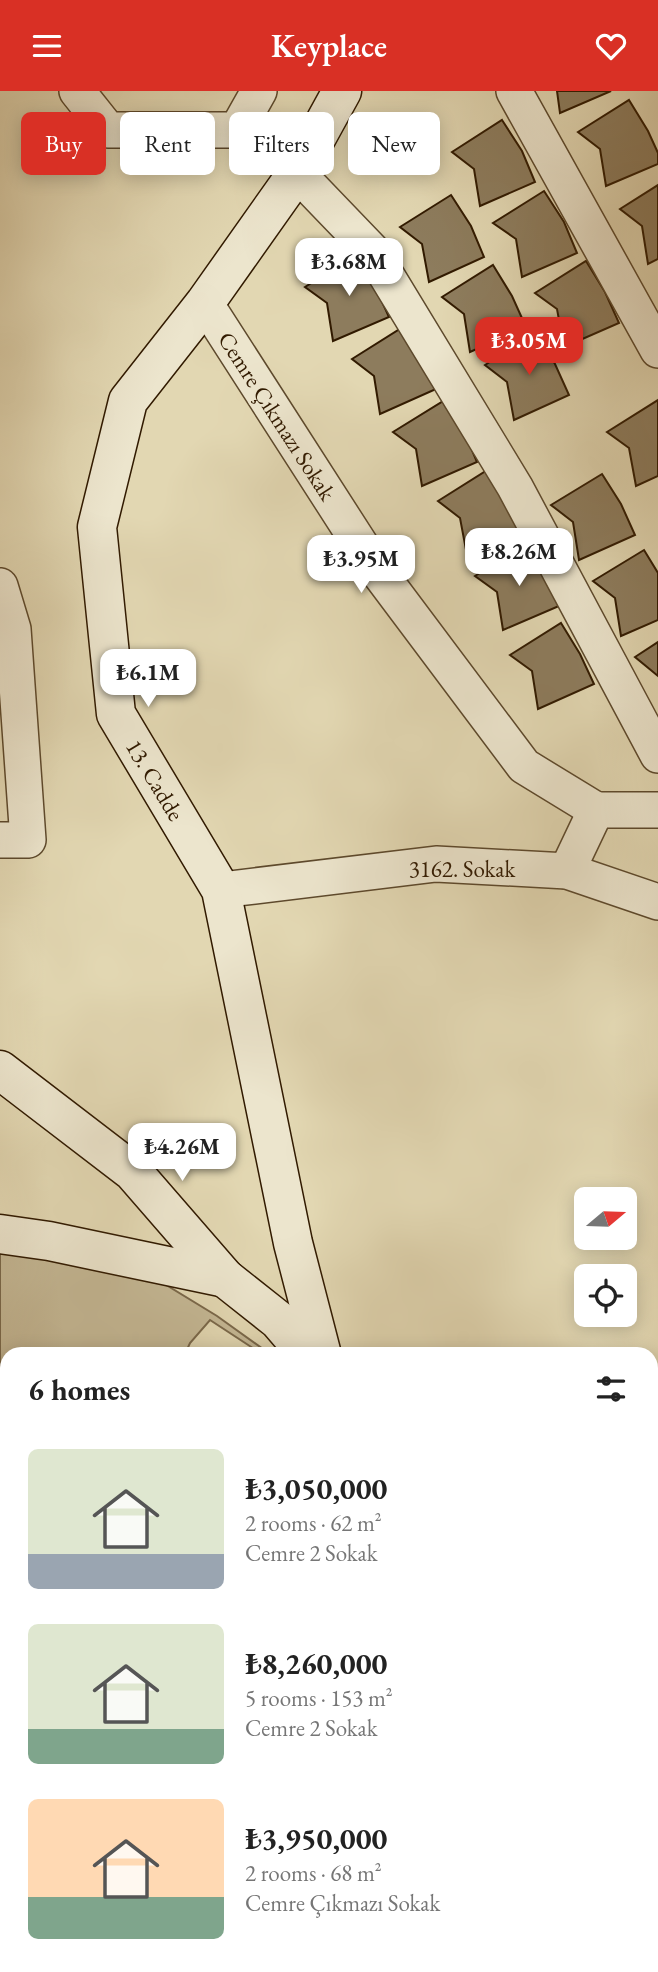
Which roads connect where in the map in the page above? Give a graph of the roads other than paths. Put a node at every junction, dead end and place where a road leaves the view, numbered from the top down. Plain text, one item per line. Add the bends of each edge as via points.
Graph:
1 (77, 91) edge
2 (259, 91) edge
3 (342, 91) edge
4 (514, 91) edge
5 (330, 112) edge
6 (296, 175) edge
7 (299, 175) edge
8 (205, 303) junction
9 (658, 350) edge
10 (0, 586) edge
11 (7, 630) edge
12 (658, 755) edge
13 (596, 810) junction
14 (658, 810) edge
15 (0, 840) edge
16 (567, 871) junction
17 (220, 890) junction
18 (625, 891) junction
19 (658, 902) edge
20 (658, 928) edge
21 (0, 1070) edge
22 (0, 1234) edge
23 (225, 1278) junction
24 (301, 1347) edge
25 (320, 1347) edge

1 - 2 street via 108,130 237,130
3 - 5 street, 13. Cadde
4 - 9 street
6 - 8 street, 13. Cadde
7 - 12 street via 371,250 515,487
8 - 13 street, Cemre Çıkmazı Sokak via 374,566 524,766
8 - 17 street, 13. Cadde via 128,401 97,527 116,714
10 - 11 street
11 - 15 street via 28,839
13 - 14 street
13 - 16 street
16 - 17 street, 3162. Sokak via 436,864
16 - 18 street, 3162. Sokak
17 - 25 street, 13. Cadde via 293,1243
18 - 19 street, 3162. Sokak
18 - 20 street
21 - 23 street via 133,1173
22 - 23 street
23 - 24 street via 278,1320

